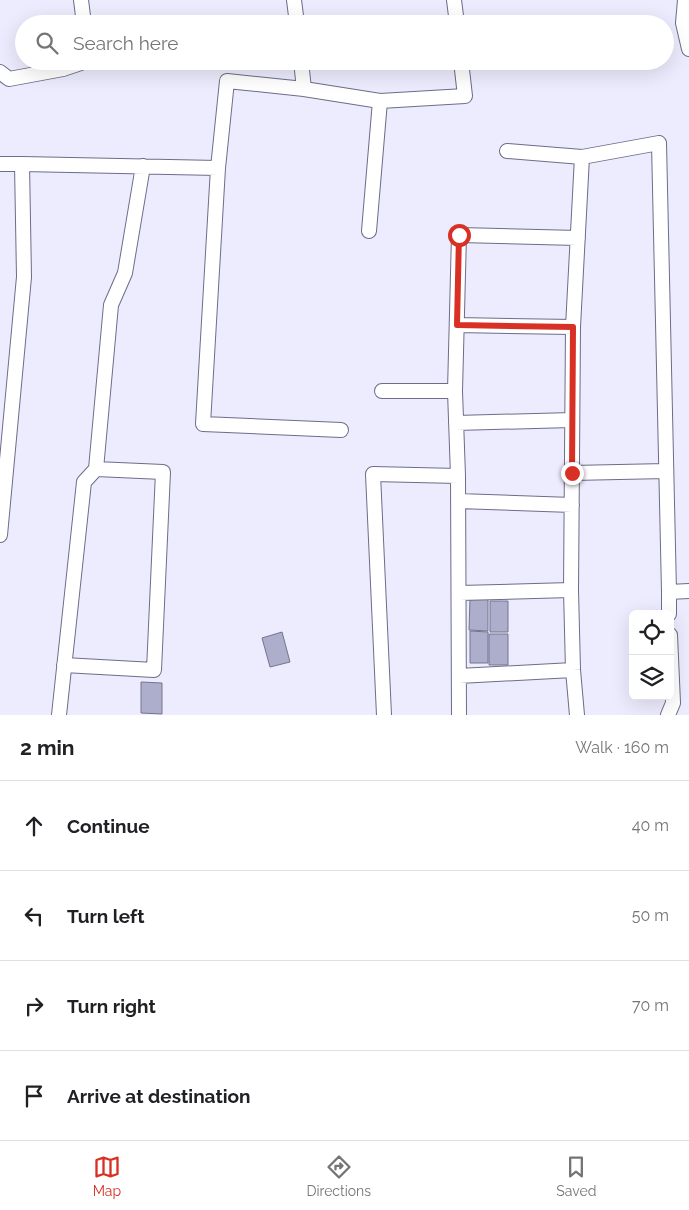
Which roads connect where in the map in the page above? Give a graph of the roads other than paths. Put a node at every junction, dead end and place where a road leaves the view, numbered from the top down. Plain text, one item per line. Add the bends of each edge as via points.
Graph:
1 (81, 0) edge
2 (294, 0) edge
3 (454, 0) edge
4 (685, 0) edge
5 (83, 15) edge
6 (296, 15) edge
7 (456, 15) edge
8 (689, 49) edge
9 (57, 70) edge
10 (302, 70) edge
11 (462, 70) edge
12 (0, 72) edge
13 (304, 89) junction
14 (380, 101) junction
15 (507, 151) dead end
16 (582, 157) junction
17 (0, 164) edge
18 (22, 164) junction
19 (143, 166) junction
20 (218, 168) junction
21 (369, 231) dead end
22 (578, 238) junction
23 (457, 325) junction
24 (573, 327) junction
25 (382, 391) dead end
26 (455, 391) junction
27 (572, 420) junction
28 (456, 422) junction
29 (341, 430) dead end
30 (96, 469) junction
31 (666, 471) junction
32 (572, 473) junction
33 (458, 476) junction
34 (458, 501) junction
35 (572, 505) junction
36 (0, 535) edge
37 (571, 590) junction
38 (689, 591) edge
39 (669, 592) junction
40 (459, 593) junction
41 (670, 610) edge
42 (671, 655) edge
43 (64, 665) junction
44 (573, 670) junction
45 (459, 676) junction
46 (59, 715) edge
47 (384, 715) edge
48 (459, 715) edge
49 (577, 715) edge
50 (668, 715) edge

1 - 5 street
2 - 6 street
3 - 7 street
4 - 8 street via 683,22
9 - 12 street via 10,78
10 - 13 street
11 - 14 street via 465,96
13 - 14 street
13 - 20 street via 226,81
14 - 21 street
15 - 16 street
16 - 22 street
16 - 31 street via 659,143
17 - 18 street
18 - 19 street
18 - 36 street via 24,277
19 - 20 street
19 - 30 street via 125,272 111,304
20 - 29 street via 203,424
22 - 23 street via 459,235
22 - 24 street
23 - 24 street
23 - 26 street
24 - 27 street
25 - 26 street
26 - 28 street
27 - 28 street
27 - 32 street
28 - 33 street
30 - 43 street via 84,482
30 - 43 street via 163,472 154,670
31 - 32 street
31 - 39 street
32 - 35 street
33 - 34 street
33 - 47 street via 373,474
34 - 35 street
34 - 40 street
35 - 37 street
37 - 40 street
37 - 44 street
38 - 39 street
39 - 41 street
40 - 45 street
42 - 50 street via 673,703
43 - 46 street
44 - 45 street
44 - 49 street
45 - 48 street

